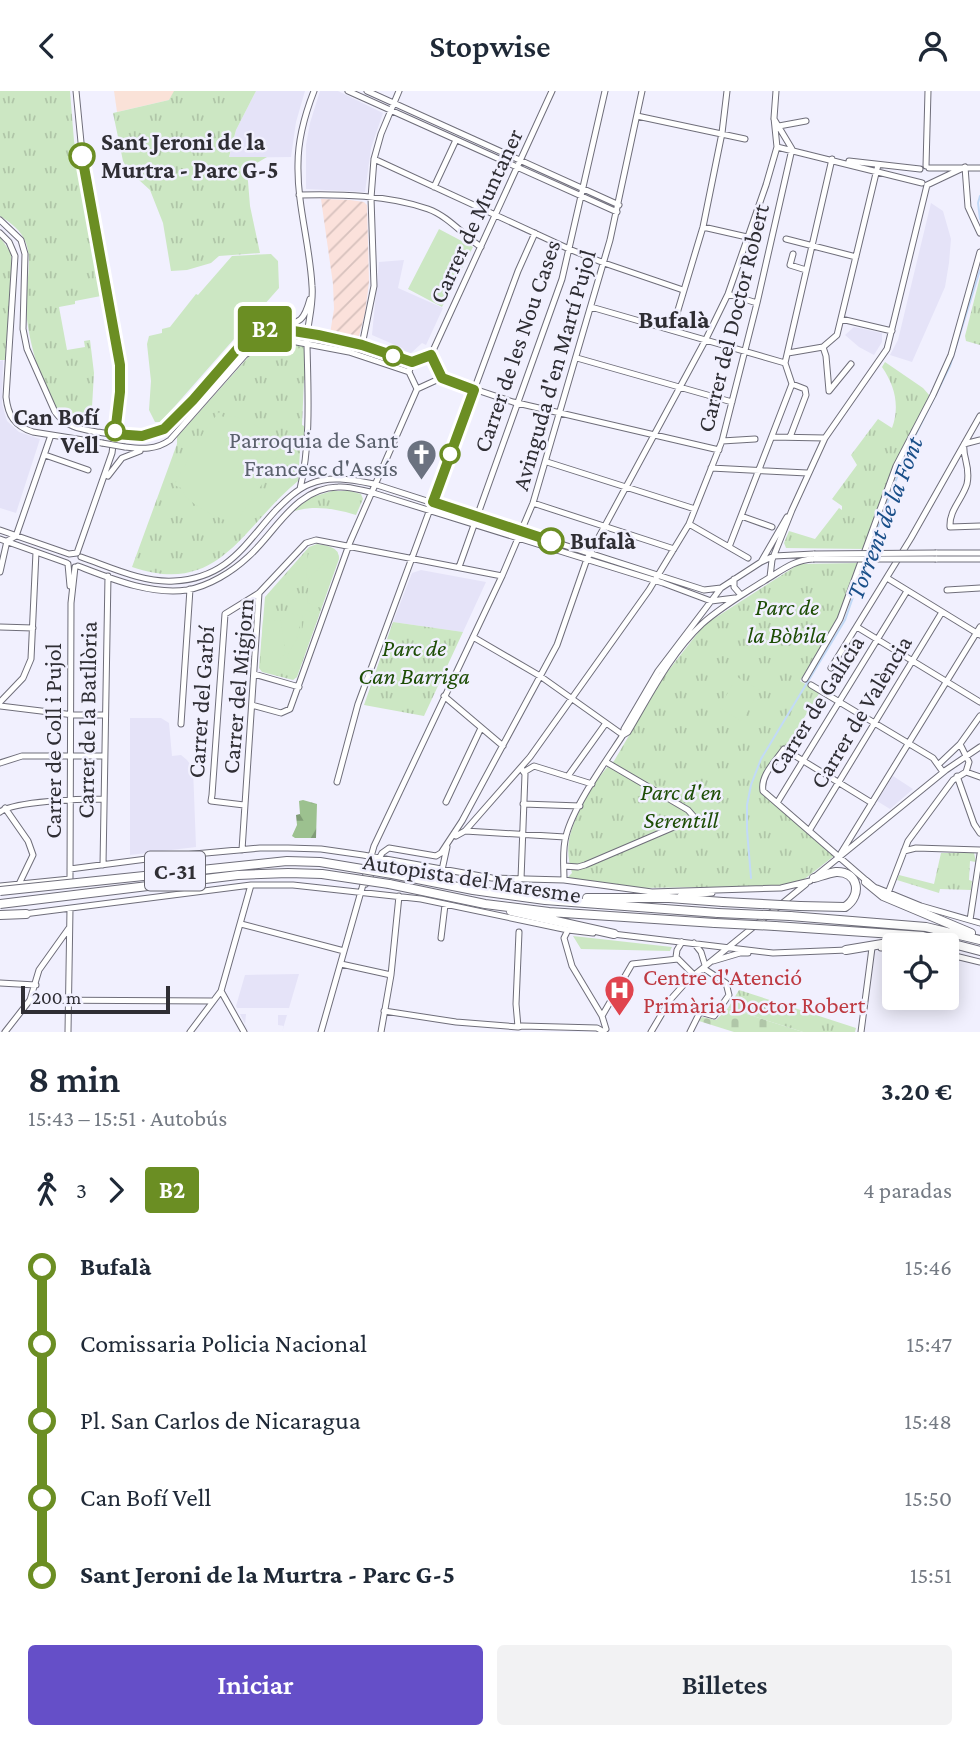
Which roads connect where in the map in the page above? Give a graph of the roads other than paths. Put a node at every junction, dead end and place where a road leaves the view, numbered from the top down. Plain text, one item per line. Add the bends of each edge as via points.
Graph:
1 (76, 91) edge
2 (313, 91) edge
3 (348, 91) edge
4 (367, 91) edge
5 (399, 91) edge
6 (552, 91) edge
7 (605, 91) edge
8 (642, 91) edge
9 (727, 91) edge
10 (776, 91) edge
11 (928, 91) edge
12 (394, 103) junction
13 (391, 110) junction
14 (637, 116) junction
15 (774, 118) junction
16 (806, 121) dead end
17 (779, 126) junction
18 (722, 133) junction
19 (745, 139) dead end
20 (456, 140) junction
21 (777, 147) junction
22 (792, 149) junction
23 (373, 159) junction
24 (832, 159) junction
25 (520, 160) junction
26 (878, 165) junction
27 (517, 167) junction
28 (964, 167) junction
29 (925, 168) junction
30 (980, 168) edge
31 (877, 173) junction
32 (926, 184) junction
33 (434, 187) junction
34 (584, 189) junction
35 (299, 195) junction
36 (582, 197) junction
37 (371, 198) junction
38 (619, 205) junction
39 (617, 212) junction
40 (495, 215) junction
41 (0, 220) edge
42 (703, 227) junction
43 (0, 233) edge
44 (535, 233) junction
45 (980, 233) edge
46 (747, 237) junction
47 (786, 239) dead end
48 (812, 246) junction
49 (481, 247) junction
50 (569, 249) junction
51 (980, 252) edge
52 (793, 254) dead end
53 (856, 257) junction
54 (604, 263) junction
55 (806, 270) junction
56 (313, 289) junction
57 (683, 290) junction
58 (727, 294) junction
59 (757, 303) junction
60 (591, 307) junction
61 (841, 319) junction
62 (275, 328) junction
63 (672, 330) junction
64 (892, 331) junction
65 (706, 339) junction
66 (307, 343) junction
67 (362, 345) junction
68 (823, 347) junction
69 (745, 351) junction
70 (788, 352) junction
71 (431, 355) junction
72 (576, 358) junction
73 (412, 362) junction
74 (785, 363) junction
75 (851, 364) dead end
76 (409, 372) junction
77 (442, 378) junction
78 (792, 384) junction
79 (680, 387) junction
80 (417, 389) junction
81 (474, 390) junction
82 (732, 402) junction
83 (517, 403) junction
84 (561, 414) junction
85 (980, 416) edge
86 (115, 434) junction
87 (51, 435) junction
88 (655, 435) junction
89 (772, 437) junction
90 (790, 437) junction
91 (825, 438) junction
92 (755, 439) dead end
93 (980, 440) edge
94 (722, 442) junction
95 (964, 444) junction
96 (143, 449) junction
97 (719, 450) junction
98 (45, 455) junction
99 (547, 462) junction
100 (711, 468) junction
101 (88, 470) dead end
102 (760, 470) junction
103 (807, 473) junction
104 (102, 484) junction
105 (374, 484) junction
106 (626, 487) junction
107 (300, 489) junction
108 (370, 492) junction
109 (433, 502) junction
110 (533, 503) junction
111 (695, 509) junction
112 (792, 510) junction
113 (429, 512) junction
114 (477, 516) junction
115 (741, 516) junction
116 (689, 524) junction
117 (474, 525) junction
118 (980, 526) edge
119 (606, 527) junction
120 (772, 527) dead end
121 (0, 530) edge
122 (521, 532) junction
123 (16, 536) junction
124 (517, 538) junction
125 (0, 539) edge
126 (7, 541) junction
127 (779, 544) junction
128 (349, 545) junction
129 (729, 547) junction
130 (674, 549) junction
131 (36, 552) junction
132 (980, 553) edge
133 (69, 554) junction
134 (785, 554) junction
135 (79, 555) junction
136 (589, 556) junction
137 (774, 556) junction
138 (936, 556) junction
139 (814, 557) junction
140 (748, 558) dead end
141 (412, 559) junction
142 (980, 559) edge
143 (761, 562) junction
144 (65, 563) junction
145 (77, 566) junction
146 (459, 567) junction
147 (772, 571) junction
148 (0, 572) edge
149 (108, 576) junction
150 (502, 576) junction
151 (657, 578) junction
152 (770, 578) junction
153 (887, 578) junction
154 (189, 579) junction
155 (734, 579) junction
156 (721, 588) junction
157 (190, 589) junction
158 (980, 589) edge
159 (947, 590) dead end
160 (907, 591) junction
161 (259, 593) junction
162 (738, 597) junction
163 (711, 601) junction
164 (71, 603) junction
165 (942, 612) junction
166 (0, 627) edge
167 (857, 627) junction
168 (980, 627) edge
169 (33, 628) junction
170 (978, 634) edge
171 (473, 637) junction
172 (877, 639) junction
173 (912, 661) junction
174 (831, 668) dead end
175 (254, 674) junction
176 (540, 676) junction
177 (805, 678) dead end
178 (946, 681) junction
179 (811, 685) dead end
180 (299, 687) junction
181 (7, 695) junction
182 (444, 696) junction
183 (571, 699) junction
184 (839, 701) junction
185 (980, 702) edge
186 (0, 704) edge
187 (252, 705) junction
188 (8, 707) junction
189 (70, 714) junction
190 (106, 715) junction
191 (980, 716) edge
192 (874, 722) junction
193 (606, 723) junction
194 (181, 724) dead end
195 (481, 728) junction
196 (623, 735) junction
197 (908, 744) junction
198 (960, 744) junction
199 (503, 745) junction
200 (980, 747) edge
201 (70, 755) junction
202 (966, 755) junction
203 (104, 756) junction
204 (530, 757) junction
205 (803, 759) junction
206 (606, 762) junction
207 (0, 764) edge
208 (939, 764) junction
209 (534, 766) junction
210 (523, 770) junction
211 (943, 772) junction
212 (966, 772) junction
213 (568, 776) junction
214 (957, 776) junction
215 (980, 777) edge
216 (337, 782) dead end
217 (838, 782) junction
218 (592, 784) junction
219 (103, 799) junction
220 (70, 800) junction
221 (446, 801) dead end
222 (777, 803) junction
223 (872, 803) junction
224 (523, 804) junction
225 (244, 805) junction
226 (580, 806) junction
227 (2, 810) edge
228 (465, 831) junction
229 (809, 831) junction
230 (980, 834) edge
231 (522, 836) junction
232 (453, 837) junction
233 (565, 837) junction
234 (378, 839) junction
235 (447, 846) junction
236 (242, 850) junction
237 (384, 851) junction
238 (904, 851) junction
239 (980, 852) edge
240 (370, 856) junction
241 (840, 856) junction
242 (379, 858) junction
243 (103, 865) junction
244 (564, 868) junction
245 (70, 869) junction
246 (442, 870) junction
247 (521, 879) junction
248 (812, 879) junction
249 (564, 880) junction
250 (0, 881) edge
251 (866, 882) junction
252 (19, 884) junction
253 (251, 885) junction
254 (977, 886) edge
255 (3, 887) edge
256 (733, 889) junction
257 (652, 892) junction
258 (361, 893) junction
259 (888, 893) junction
260 (399, 896) junction
261 (669, 898) junction
262 (545, 900) junction
263 (0, 904) edge
264 (485, 904) junction
265 (445, 905) junction
266 (70, 909) junction
267 (26, 913) joint
268 (0, 916) edge
269 (970, 920) junction
270 (980, 922) edge
271 (241, 923) junction
272 (69, 928) junction
273 (568, 930) junction
274 (519, 932) dead end
275 (614, 934) junction
276 (441, 938) dead end
277 (980, 938) edge
278 (682, 942) junction
279 (694, 943) junction
280 (882, 944) edge
281 (729, 948) junction
282 (872, 948) junction
283 (882, 948) edge
284 (959, 948) edge
285 (846, 950) junction
286 (344, 951) junction
287 (980, 951) edge
288 (761, 952) junction
289 (959, 957) edge
290 (678, 959) junction
291 (980, 962) edge
292 (341, 964) junction
293 (706, 965) junction
294 (391, 975) junction
295 (694, 975) junction
296 (0, 983) edge
297 (36, 985) junction
298 (221, 991) junction
299 (30, 1000) junction
300 (68, 1001) junction
301 (213, 1002) junction
302 (384, 1011) junction
303 (602, 1016) junction
304 (518, 1027) junction
305 (606, 1031) edge
306 (5, 1032) edge
307 (68, 1032) edge
308 (190, 1032) edge
309 (244, 1032) edge
310 (321, 1032) edge
311 (381, 1032) edge
312 (651, 1032) edge
313 (690, 1032) edge
314 (861, 1032) edge

1 - 86 street, Carrer de Coll i Pujol via 84,173 120,365
2 - 35 street via 300,139
3 - 13 street
4 - 12 street
5 - 12 street
6 - 25 street, Carrer de Muntaner
7 - 34 street, Carrer de les Nou Cases
8 - 14 street, Avinguda d'en Martí Pujol
9 - 18 street
10 - 15 street
11 - 29 street
12 - 13 street
12 - 25 street
13 - 20 street
13 - 23 street
14 - 18 street
14 - 38 street, Avinguda d'en Martí Pujol
15 - 17 street
15 - 21 street
16 - 17 street
17 - 22 street
18 - 19 street
18 - 42 street
20 - 27 street
20 - 33 street
21 - 22 street
21 - 46 street
22 - 24 street
22 - 59 street, Carrer del Doctor Robert
23 - 33 street
23 - 37 street
24 - 26 street
24 - 31 street
24 - 48 street
25 - 27 street, Carrer de Muntaner
25 - 34 street
26 - 29 street
26 - 31 street
27 - 36 street
27 - 40 street, Carrer de Muntaner
28 - 29 street
28 - 30 street
28 - 32 street
28 - 45 street via 968,207
29 - 32 street
29 - 32 street via 931,170
31 - 32 street
31 - 53 street
32 - 64 street
33 - 40 street
34 - 36 street, Carrer de les Nou Cases
34 - 38 street
35 - 37 street
35 - 56 street
36 - 39 street
36 - 50 street, Carrer de les Nou Cases
37 - 49 street via 430,210
37 - 67 street via 374,286
38 - 39 street, Avinguda d'en Martí Pujol
39 - 54 street, Avinguda d'en Martí Pujol
40 - 44 street
40 - 49 street, Carrer de Muntaner
41 - 86 street via 21,240 25,254 23,329 51,406 72,427
42 - 46 street
42 - 57 street
43 - 87 street via 15,256 8,409 22,428
44 - 50 street
44 - 81 street
46 - 58 street
47 - 48 street
48 - 53 street
48 - 55 street
49 - 71 street, Carrer de Muntaner
50 - 54 street
50 - 83 street, Carrer de les Nou Cases
51 - 177 street via 951,355 897,465 840,619
52 - 55 street via 790,265
53 - 61 street
54 - 57 street
54 - 60 street, Avinguda d'en Martí Pujol
55 - 70 street
56 - 62 street via 302,319
56 - 66 street
57 - 63 street
58 - 59 street
58 - 65 street
59 - 69 street, Carrer del Doctor Robert
60 - 63 street
60 - 72 street, Avinguda d'en Martí Pujol
61 - 64 street
61 - 68 street via 837,335
62 - 67 street, bridge
62 - 86 street via 247,338 164,429 142,436
63 - 65 street
64 - 91 street via 885,353
65 - 69 street
65 - 79 street
66 - 76 street
66 - 96 street via 274,340 260,345 176,435 161,446
66 - 107 street via 308,398
67 - 73 street
68 - 70 street
68 - 75 street via 829,391
69 - 74 street
69 - 82 street, Carrer del Doctor Robert
70 - 74 street
71 - 73 street
71 - 77 street
72 - 79 street
72 - 84 street, Avinguda d'en Martí Pujol
73 - 76 street
74 - 78 street
76 - 80 street
77 - 80 street
77 - 81 street
78 - 89 street
78 - 90 street via 805,389 806,395
79 - 82 street
79 - 88 street
80 - 105 street
81 - 83 street
81 - 109 street
82 - 94 street, Carrer del Doctor Robert
83 - 84 street
83 - 114 street, Carrer de les Nou Cases
84 - 88 street
84 - 99 street, Avinguda d'en Martí Pujol
85 - 95 street
86 - 104 street, Carrer de Coll i Pujol
87 - 96 street, bridge
87 - 98 street
88 - 97 street
88 - 106 street
89 - 90 street
89 - 102 street
90 - 91 street
91 - 103 street
92 - 94 street
93 - 95 street
94 - 97 street, Carrer del Doctor Robert
95 - 118 street via 968,480 950,514 950,527
95 - 153 street
96 - 104 street via 122,458
97 - 100 street, Carrer del Doctor Robert
98 - 101 street
98 - 123 street
99 - 106 street
99 - 110 street, Avinguda d'en Martí Pujol
100 - 102 street
100 - 111 street, Carrer del Doctor Robert
102 - 103 street
102 - 115 street
103 - 112 street
104 - 135 street, Carrer de Coll i Pujol
105 - 107 street via 325,480
105 - 108 street
105 - 109 street
106 - 111 street
106 - 119 street
107 - 154 street via 225,566
108 - 113 street
108 - 128 street
108 - 157 street via 337,487 301,500 232,571
109 - 113 street
109 - 114 street
110 - 119 street
110 - 122 street, Avinguda d'en Martí Pujol
111 - 116 street, Carrer del Doctor Robert
112 - 127 street
112 - 143 street
113 - 117 street
113 - 141 street
114 - 117 street, Carrer de les Nou Cases
114 - 122 street
115 - 120 street
115 - 129 street
116 - 129 street
116 - 130 street, Carrer del Doctor Robert
117 - 124 street
117 - 146 street, Carrer de les Nou Cases
119 - 130 street
119 - 136 street
121 - 123 street
122 - 124 street, Avinguda d'en Martí Pujol
122 - 136 street
123 - 126 street
123 - 133 street
124 - 136 street
124 - 150 street, Avinguda d'en Martí Pujol
125 - 126 street
126 - 131 street
126 - 148 street
127 - 134 street
127 - 137 street
128 - 141 street
128 - 161 street, Carrer del Migjorn via 310,541
128 - 180 street
129 - 140 street
130 - 151 street, Carrer del Doctor Robert
131 - 144 street
131 - 169 street
132 - 138 street
133 - 135 street
133 - 144 street, Carrer de Coll i Pujol
134 - 137 street
134 - 139 street
135 - 145 street, Carrer de Coll i Pujol
135 - 154 street via 157,580
136 - 151 street
136 - 176 street via 564,629
137 - 143 street
137 - 147 street
138 - 139 street, bridge
138 - 142 street
139 - 152 street via 795,562
141 - 146 street
141 - 216 street via 358,704
143 - 147 street
143 - 155 street
144 - 145 street
144 - 164 street, Carrer de Coll i Pujol
145 - 149 street
145 - 164 street, Carrer de Coll i Pujol
146 - 150 street
147 - 152 street
149 - 157 street via 142,587
149 - 190 street, Carrer de la Batllòria
150 - 171 street, Avinguda d'en Martí Pujol
151 - 156 street via 704,590
151 - 163 street
151 - 183 street, Carrer del Doctor Robert
152 - 162 street
153 - 160 street
153 - 167 street
154 - 157 street
155 - 156 street
155 - 162 street
156 - 163 street
157 - 194 street
158 - 159 street
160 - 165 street
160 - 172 street, Carrer de Galícia
161 - 175 street, Carrer del Migjorn
161 - 225 street, Carrer del Garbí via 225,614 211,801
162 - 163 street
162 - 196 street via 696,630
163 - 196 street via 658,671
164 - 189 street, Carrer de Coll i Pujol
165 - 170 street
165 - 173 street, Carrer de València
166 - 169 street
167 - 172 street
167 - 174 street
168 - 170 street
169 - 181 street via 29,668
170 - 178 street
171 - 176 street
171 - 182 street, Avinguda d'en Martí Pujol
172 - 173 street
172 - 184 street, Carrer de Galícia
173 - 178 street
173 - 192 street, Carrer de València
175 - 180 street
175 - 187 street, Carrer del Migjorn
176 - 183 street
176 - 199 street
178 - 185 street
178 - 197 street
179 - 184 street
180 - 187 street via 290,709 281,713
181 - 186 street
181 - 188 street
182 - 195 street
182 - 234 street, Avinguda d'en Martí Pujol
183 - 193 street
183 - 204 street, Carrer del Doctor Robert
184 - 192 street
184 - 205 street, Carrer de Galícia
186 - 188 street
187 - 225 street, Carrer del Migjorn
188 - 189 street
189 - 190 street
189 - 201 street, Carrer de Coll i Pujol
190 - 203 street, Carrer de la Batllòria
191 - 198 street
192 - 197 street
192 - 217 street, Carrer de València
193 - 196 street
193 - 213 street
195 - 199 street
195 - 221 street
196 - 206 street
197 - 208 street
197 - 223 street
198 - 202 street
198 - 208 street
199 - 232 street
200 - 202 street
201 - 203 street
201 - 207 street via 22,756
201 - 220 street, Carrer de Coll i Pujol
202 - 211 street
202 - 212 street
203 - 219 street, Carrer de la Batllòria
204 - 209 street
204 - 210 street, Carrer del Doctor Robert
205 - 217 street
205 - 222 street, Carrer de Galícia
205 - 222 street via 784,749 764,777 763,791
206 - 218 street
206 - 244 street via 695,818 584,865
208 - 211 street
209 - 210 street
209 - 213 street
210 - 224 street
210 - 228 street, Carrer del Doctor Robert
211 - 214 street
211 - 241 street
212 - 214 street
212 - 215 street
213 - 218 street
214 - 230 street
214 - 238 street
217 - 223 street
217 - 229 street, Carrer de València
218 - 226 street
219 - 220 street
219 - 243 street, Carrer de la Batllòria
220 - 227 street
220 - 245 street, Carrer de Coll i Pujol
222 - 229 street
223 - 241 street
224 - 226 street
224 - 231 street
225 - 236 street, Carrer del Migjorn
226 - 233 street
227 - 252 street via 28,841 33,855
228 - 231 street
228 - 232 street
229 - 241 street
231 - 233 street
231 - 247 street
232 - 235 street
233 - 244 street
234 - 237 street
234 - 240 street, Avinguda d'en Martí Pujol
235 - 237 street via 436,856
235 - 246 street
236 - 240 street via 321,849
236 - 243 street
237 - 242 street
238 - 239 street
238 - 259 street
239 - 254 street
240 - 242 street
240 - 258 street, Avinguda d'en Martí Pujol
241 - 248 street
241 - 251 street
242 - 246 street
242 - 258 street
243 - 245 street
244 - 249 street
245 - 252 street, Carrer de Coll i Pujol via 70,879
246 - 247 street
247 - 249 street
248 - 256 street via 781,888
248 - 261 highway, bridge via 847,874 857,892 845,907
248 - 281 street
249 - 257 street
250 - 255 street
251 - 259 street
251 - 277 highway via 893,901
252 - 255 street
253 - 258 street
253 - 266 street
253 - 271 street
254 - 269 street
255 - 262 highway, Autopista del Maresme / C-31, bridge via 287,861 320,862
256 - 257 street
256 - 261 street
257 - 261 street
258 - 260 street
258 - 286 street, Avinguda d'en Martí Pujol
259 - 269 street
260 - 265 street
260 - 294 street
261 - 262 highway
262 - 277 highway, Autopista del Maresme / C-31, bridge via 926,927
263 - 264 highway, Autopista del Maresme / C-31, bridge via 250,875 321,874
264 - 275 highway
264 - 287 highway, Autopista del Maresme / C-31, bridge via 923,936
265 - 273 street
265 - 276 street
266 - 267 street
266 - 272 street
267 - 268 highway
269 - 270 street
271 - 286 street
271 - 298 street
272 - 297 street via 39,970
272 - 300 street
273 - 275 street
273 - 303 street via 564,938 572,966
274 - 304 street
275 - 278 street
278 - 279 street
278 - 290 street
279 - 281 street
279 - 293 street
280 - 285 highway
281 - 288 street
281 - 293 street
282 - 283 street
282 - 285 street
282 - 314 street
284 - 287 highway
285 - 288 street
286 - 292 street, Avinguda d'en Martí Pujol
288 - 293 street via 740,953
289 - 291 street
290 - 295 street
290 - 303 street via 632,964
292 - 294 street
292 - 310 street, Avinguda d'en Martí Pujol
293 - 295 street
293 - 313 street via 726,983 729,995 714,1016 700,1012
294 - 302 street
295 - 312 street via 670,1000
296 - 297 street
297 - 299 street
298 - 301 street
298 - 309 street
299 - 300 street
299 - 306 street
300 - 301 street
300 - 307 street
301 - 308 street
302 - 304 street
302 - 311 street
303 - 305 street
304 - 305 street

